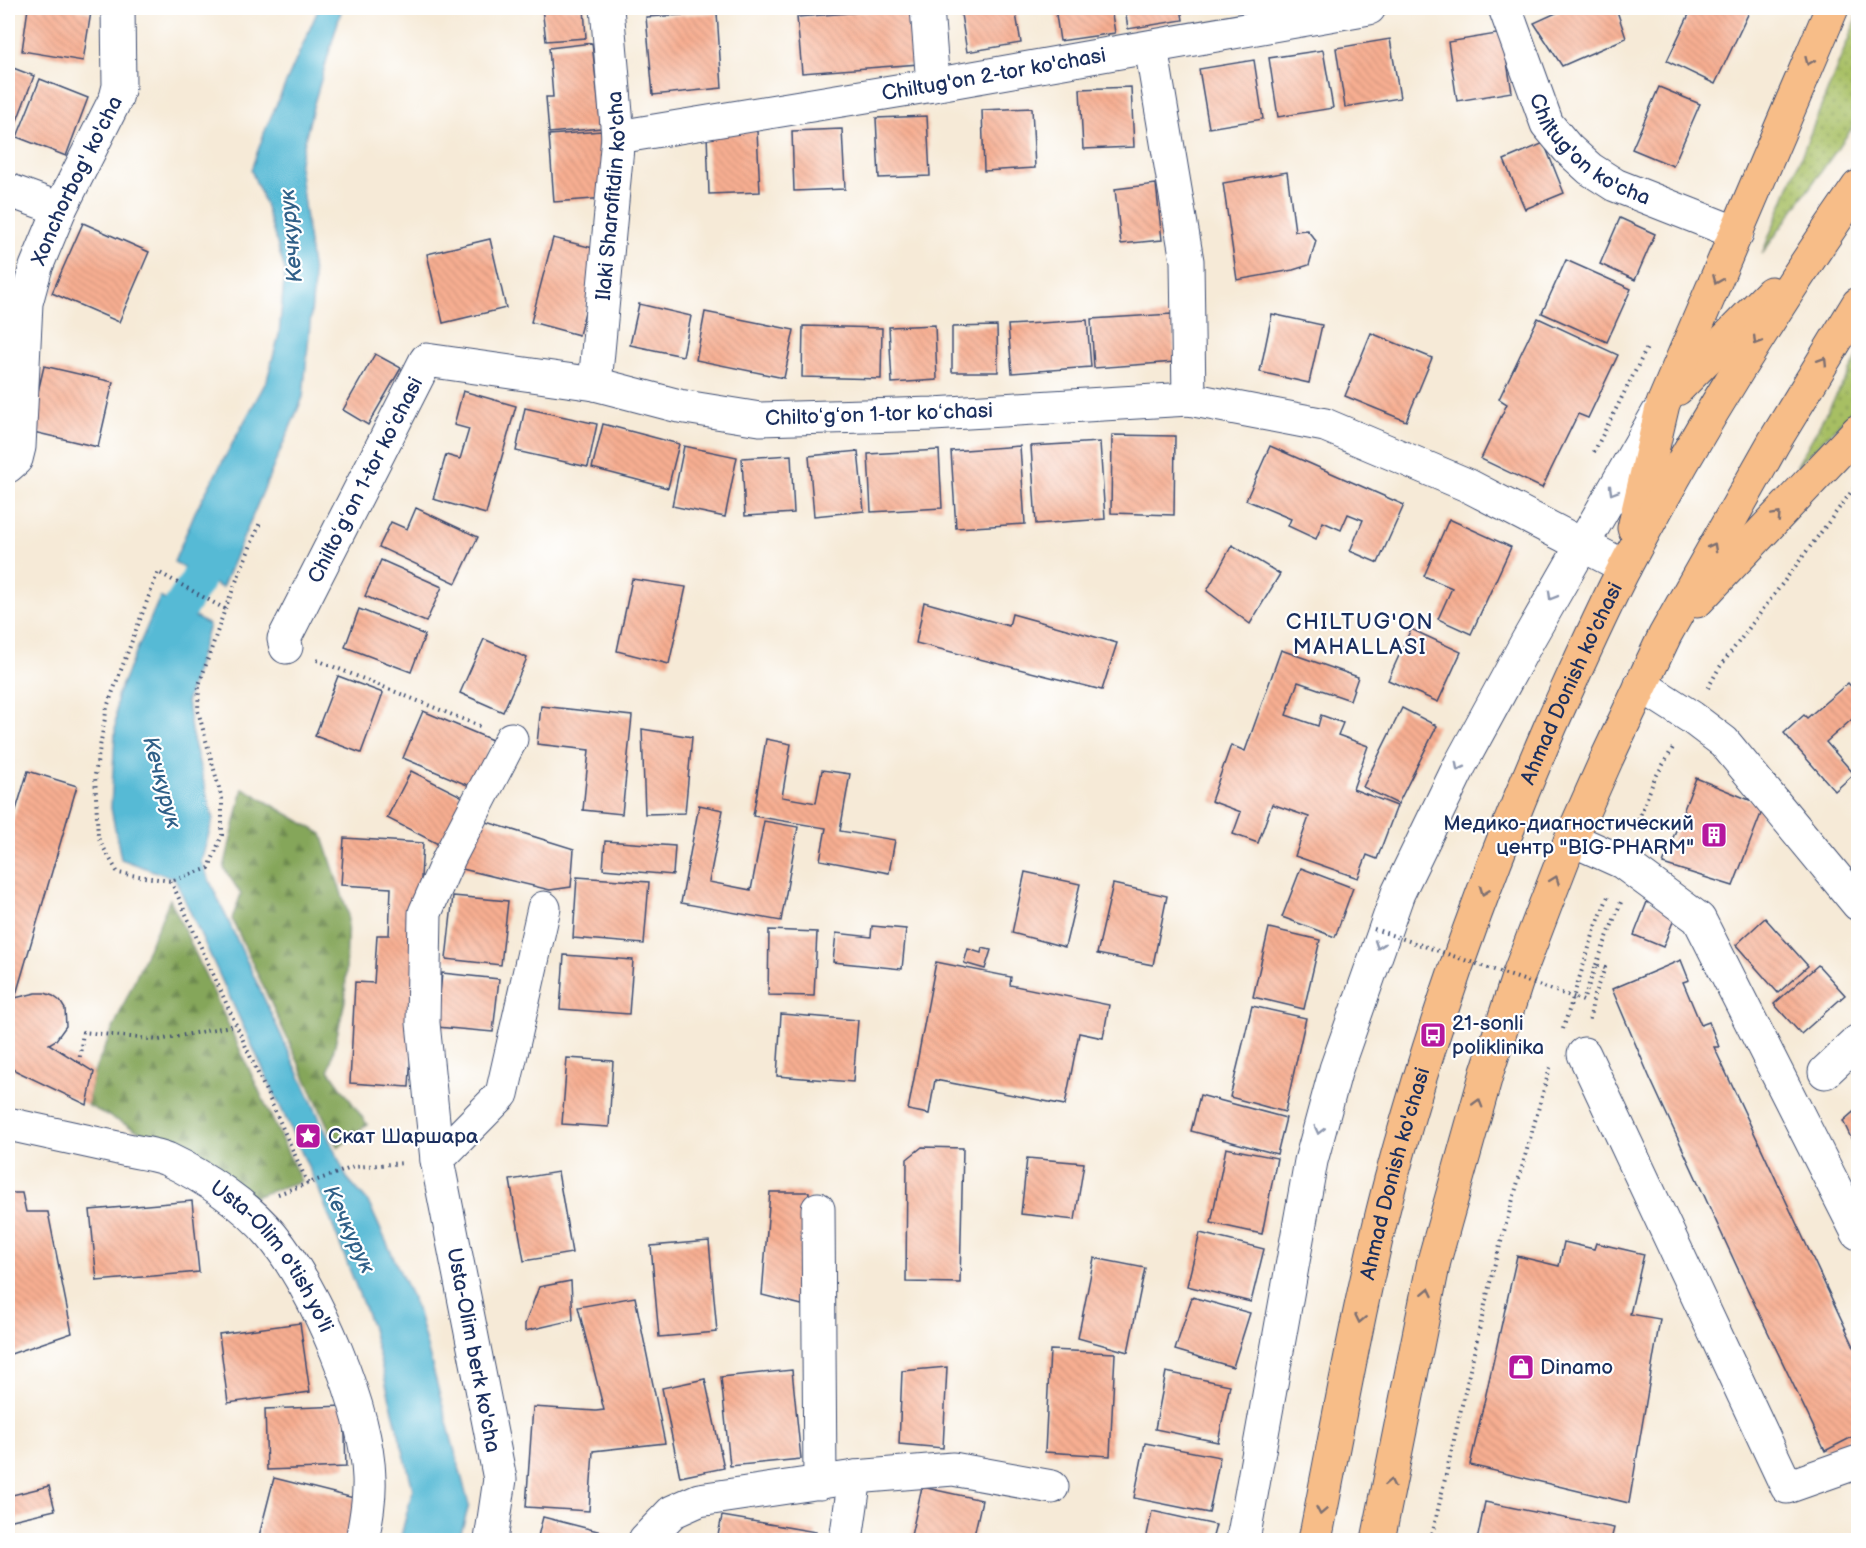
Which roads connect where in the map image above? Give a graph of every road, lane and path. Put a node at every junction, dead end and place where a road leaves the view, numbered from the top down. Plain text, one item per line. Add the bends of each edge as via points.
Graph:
1 (118, 8) edge
2 (607, 8) edge
3 (927, 8) edge
4 (1369, 8) edge
5 (1504, 8) edge
6 (1832, 8) edge
7 (1151, 47) junction
8 (933, 85) junction
9 (618, 137) junction
10 (1858, 187) edge
11 (8, 190) edge
12 (60, 209) junction
13 (1737, 233) junction
14 (1818, 245) junction
15 (1858, 304) edge
16 (595, 384) junction
17 (1189, 399) junction
18 (1663, 404) junction
19 (1858, 431) edge
20 (12, 463) edge
21 (1858, 483) edge
22 (261, 520) dead end
23 (1581, 545) junction
24 (1625, 567) junction
25 (225, 609) junction
26 (1665, 635) junction
27 (285, 647) joint
28 (1641, 686) junction
29 (1691, 717) junction
30 (511, 739) joint
31 (1571, 839) junction
32 (1628, 866) junction
33 (171, 882) junction
34 (1858, 904) edge
35 (544, 908) dead end
36 (1374, 929) dead end
37 (1596, 964) junction
38 (1594, 995) dead end
39 (236, 1025) junction
40 (1562, 1029) dead end
41 (1858, 1041) edge
42 (1584, 1054) dead end
43 (79, 1063) dead end
44 (1551, 1063) dead end
45 (1825, 1072) dead end
46 (8, 1124) edge
47 (436, 1160) junction
48 (818, 1209) dead end
49 (1858, 1233) edge
50 (1858, 1462) edge
51 (855, 1477) junction
52 (820, 1483) junction
53 (1052, 1487) dead end
54 (362, 1540) edge
55 (492, 1540) edge
56 (645, 1540) edge
57 (846, 1540) edge
58 (1243, 1540) edge
59 (1316, 1540) edge
60 (1378, 1540) edge
61 (1431, 1540) edge

1 - 12 street, Xonchorbog' ko'cha via 116,98
2 - 9 street, Ilaki Sharofitdin ko'cha
3 - 8 street
4 - 7 street, Chiltug'on 2-tor ko'chasi
5 - 13 street, Chiltug'on ko'cha via 1547,124 1590,170 1615,185
6 -> 13 main road
7 - 8 street, Chiltug'on 2-tor ko'chasi
7 - 17 street via 1187,261
8 - 9 street, Chiltug'on 2-tor ko'chasi
9 - 16 street, Ilaki Sharofitdin ko'cha
10 - 14 main road, Ahmad Donish ko'chasi
11 - 12 street
12 - 20 street, Xonchorbog' ko'cha via 26,303 19,447
13 -> 18 main road
14 - 18 main road
14 -> 24 main road, Ahmad Donish ko'chasi via 1718,404
26 -> 15 main road via 1774,441
16 - 17 street, Chiltoʻgʻon 1-tor koʻchasi via 679,406 760,419 933,414
16 - 27 street, Chiltoʻgʻon 1-tor koʻchasi via 426,360 284,639
17 - 23 street, Chiltoʻgʻon 1-tor koʻchasi via 1325,425 1467,485
18 -> 23 street
18 - 24 main road
26 -> 19 main road
21 - 29 path via 1719,668
22 - 25 path
23 - 24 street, Chiltoʻgʻon 1-tor koʻchasi
23 -> 58 street via 1460,765 1398,893 1336,1069 1311,1161
24 -> 59 main road, Ahmad Donish ko'chasi via 1514,813 1433,1035 1375,1247
25 - 33 path via 199,685 198,711 222,799 222,835 209,868
25 - 33 path via 158,572 107,707 95,775 98,838 118,873
26 - 28 main road
27 - 30 path
28 - 29 street
28 - 31 main road
29 - 32 path via 1654,780
29 - 34 street via 1724,742
30 - 47 street, Usta-Olim berk ko'cha via 425,913 423,1023
31 - 32 street
60 -> 31 main road via 1434,1261 1487,1072 1519,974
32 - 37 path
32 - 40 path via 1595,929
32 - 49 street via 1699,919
33 - 39 path
35 - 47 street via 502,1094
36 - 37 path, bridge via 1583,1001
37 - 38 path via 1605,968
39 - 43 path via 159,1040 83,1032
39 - 47 path via 308,1184 354,1167
41 - 45 street
42 - 50 street via 1787,1487
44 - 61 path via 1492,1274
46 - 54 street, Usta-Olim o'tish yo'li via 165,1158 205,1180 271,1234 293,1264 316,1308 353,1398 369,1477
47 - 55 street, Usta-Olim berk ko'cha via 500,1479
48 - 52 street
51 - 52 street
51 - 53 street via 952,1469
51 - 57 street
52 - 56 street via 699,1500 672,1512

